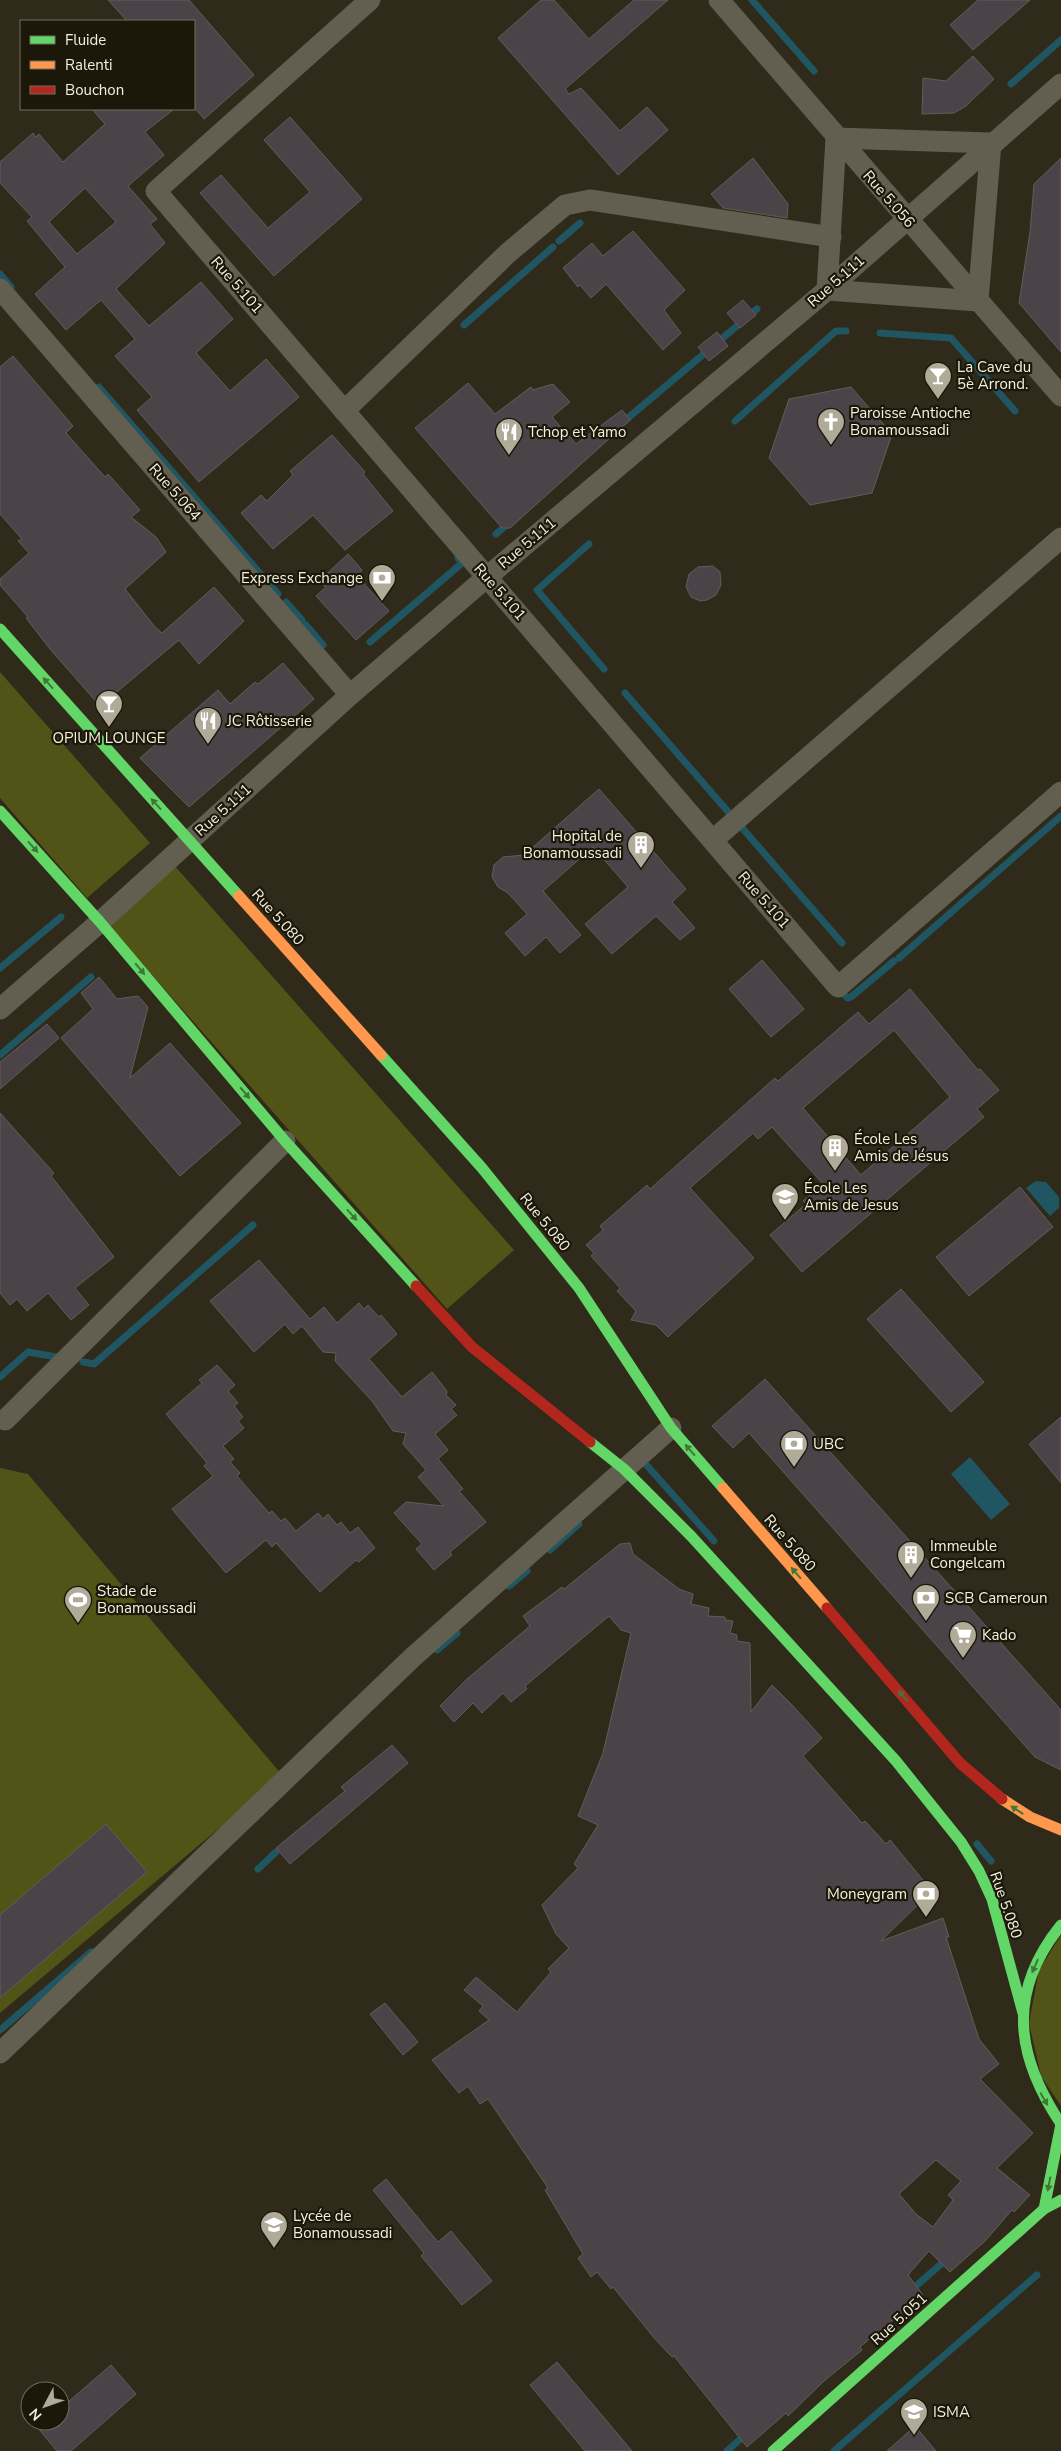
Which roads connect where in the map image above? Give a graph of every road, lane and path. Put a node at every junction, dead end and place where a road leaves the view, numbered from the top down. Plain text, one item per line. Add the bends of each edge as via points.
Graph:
1 (370, 0) edge
2 (719, 0) edge
3 (1061, 84) edge
4 (836, 138) junction
5 (991, 143) junction
6 (906, 218) junction
7 (831, 237) junction
8 (0, 289) edge
9 (827, 290) junction
10 (978, 301) junction
11 (1061, 396) edge
12 (344, 410) junction
13 (1061, 538) edge
14 (487, 577) junction
15 (0, 628) edge
16 (350, 695) junction
17 (1061, 792) edge
18 (0, 811) edge
19 (189, 840) junction
20 (713, 840) junction
21 (100, 922) junction
22 (0, 1009) edge
23 (285, 1141) junction
24 (5, 1420) dead end
25 (671, 1428) junction
26 (624, 1468) junction
27 (1061, 1830) edge
28 (1061, 1924) edge
29 (1023, 2013) junction
30 (0, 2053) edge
31 (1061, 2124) edge
32 (1061, 2200) edge
33 (1044, 2209) junction
34 (782, 2448) edge

1 - 12 street, Rue 5.101 via 156,191
2 - 4 street, Rue 5.056
3 - 5 street, Rue 5.111
4 - 5 street
4 - 6 street, Rue 5.056
4 - 7 street
5 - 6 street, Rue 5.111
5 - 10 street
6 - 9 street, Rue 5.111
6 - 10 street, Rue 5.056
7 - 9 street
7 - 12 street via 590,200 565,205 508,253
8 - 16 street, Rue 5.064
9 - 10 street
9 - 14 street, Rue 5.111
10 - 11 street, Rue 5.056
12 - 14 street, Rue 5.101
13 - 20 street
14 - 16 street, Rue 5.111
14 - 20 street, Rue 5.101
19 -> 15 main road, Rue 5.080
16 - 19 street, Rue 5.111
17 - 20 street, Rue 5.101 via 838,987
18 -> 21 main road, Rue 5.080
19 - 21 street, Rue 5.111
19 - 25 main road, Rue 5.080 via 482,1168 579,1288
21 - 22 street, Rue 5.111
21 -> 23 main road, Rue 5.080
23 - 24 street
23 -> 26 main road, Rue 5.080 via 472,1347
25 - 26 street
27 -> 25 main road, Rue 5.080 via 1027,1817 998,1798 960,1763
26 - 29 main road, Rue 5.080 via 691,1536 883,1746 961,1842 992,1899
26 - 30 street via 413,1657
28 -> 29 main road via 1043,1948 1033,1970
29 -> 31 main road via 1031,2072
31 -> 33 main road
32 - 33 main road, Rue 5.051
33 - 34 main road, Rue 5.051

